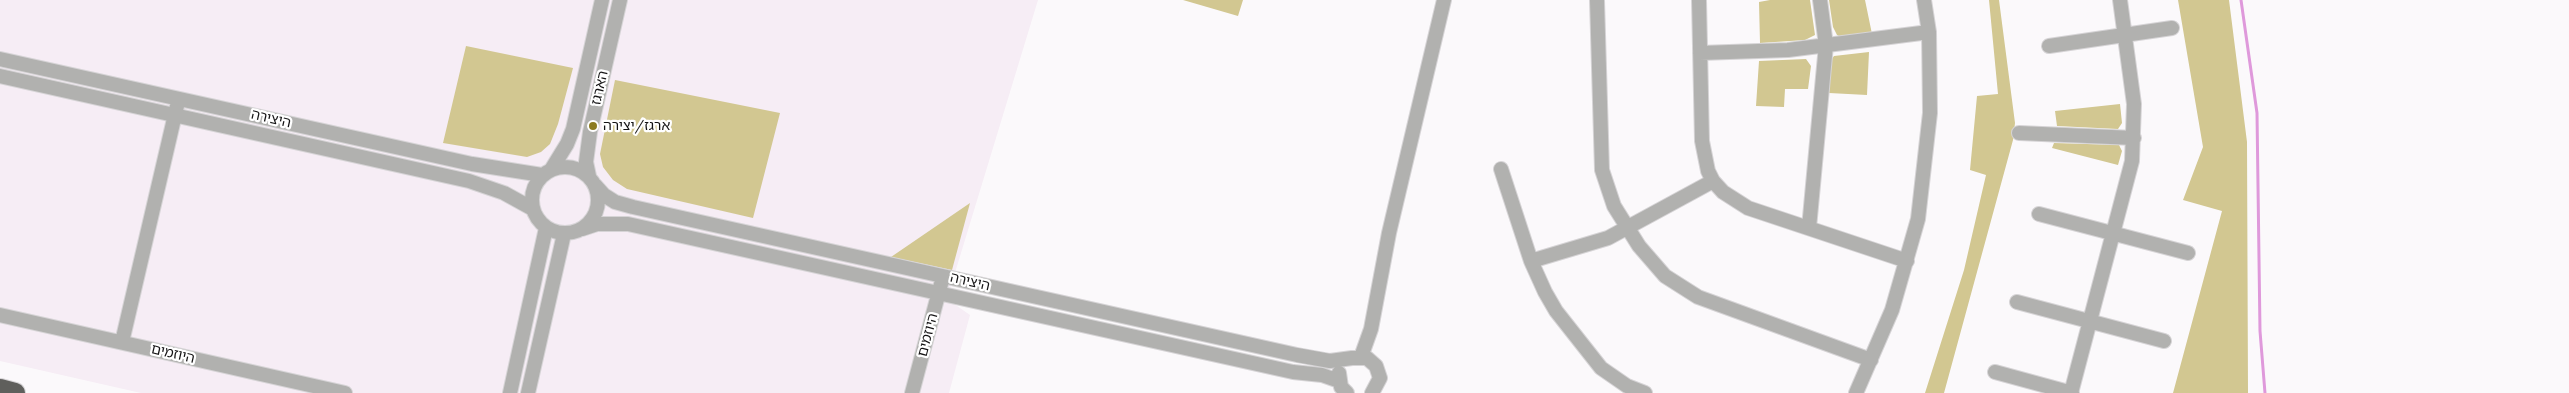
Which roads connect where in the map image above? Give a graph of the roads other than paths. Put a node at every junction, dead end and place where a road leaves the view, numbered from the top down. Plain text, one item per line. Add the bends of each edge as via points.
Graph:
1 (602, 0) edge
2 (620, 0) edge
3 (1444, 0) edge
4 (1597, 0) edge
5 (1698, 0) edge
6 (1820, 0) edge
7 (1924, 0) edge
8 (2120, 0) edge
9 (2172, 28) dead end
10 (1929, 32) junction
11 (2125, 35) junction
12 (1826, 45) junction
13 (2049, 46) dead end
14 (1700, 53) junction
15 (0, 59) edge
16 (0, 76) edge
17 (179, 98) junction
18 (175, 115) junction
19 (2019, 133) dead end
20 (2134, 138) junction
21 (1501, 168) dead end
22 (547, 172) junction
23 (592, 181) junction
24 (1713, 181) junction
25 (533, 209) junction
26 (2039, 214) dead end
27 (546, 228) junction
28 (1627, 228) junction
29 (1809, 228) junction
30 (582, 229) junction
31 (2113, 233) junction
32 (564, 234) junction
33 (2188, 253) dead end
34 (1531, 261) junction
35 (1907, 261) junction
36 (943, 276) junction
37 (938, 293) junction
38 (2017, 302) dead end
39 (0, 315) edge
40 (2090, 322) junction
41 (2164, 341) dead end
42 (122, 342) junction
43 (1361, 359) junction
44 (1871, 360) junction
45 (1995, 372) dead end
46 (1339, 381) junction
47 (0, 390) edge
48 (15, 393) edge
49 (345, 393) edge
50 (510, 393) edge
51 (528, 393) edge
52 (912, 393) edge
53 (1347, 393) edge
54 (1372, 393) edge
55 (1645, 393) edge
56 (1856, 393) edge
57 (2071, 393) edge

1 - 22 street, הארגז via 573,129 567,144
2 - 23 street, הארגז via 590,132 586,162
3 - 43 street via 1389,233 1371,329
4 - 28 street via 1602,170 1614,206
5 - 14 street
6 - 12 street
7 - 10 street
8 - 11 street
9 - 11 street
10 - 12 street
10 - 35 street via 1927,155 1918,219
11 - 13 street
11 - 20 street via 2134,104
12 - 14 street via 1788,50
12 - 29 street
14 - 24 street via 1702,141
15 - 17 street, היצירה
16 - 18 street, היצירה
17 - 18 street
17 - 22 street, היצירה via 472,164
18 - 25 street, היצירה via 468,181 504,193
18 - 42 street
19 - 20 street
20 - 31 street via 2129,177
21 - 34 street
22 - 23 street via 571,167
22 - 25 street via 533,190
23 - 30 street via 598,205 592,219
23 - 36 street, היצירה via 604,195 632,207
24 - 28 street
24 - 29 street via 1723,192 1748,208
25 - 27 street
26 - 31 street
27 - 32 street
27 - 50 street
28 - 34 street via 1608,238
28 - 44 street via 1665,276 1698,296
29 - 35 street
30 - 32 street
30 - 37 street, היצירה via 597,224 628,224
31 - 33 street
31 - 40 street
32 - 51 street
34 - 55 street via 1548,298 1590,356 1613,378
35 - 44 street via 1892,310
36 - 37 street, היוזמים
36 - 43 street, היצירה via 1297,355 1330,361
37 - 46 street, היצירה
37 - 52 street, היוזמים
38 - 40 street
39 - 42 street, היוזמים
40 - 41 street
40 - 57 street
42 - 49 street, היוזמים
43 - 46 street via 1342,367
43 - 54 street via 1376,366 1380,378
44 - 56 street
45 - 57 street
46 - 53 street
47 - 48 highway

